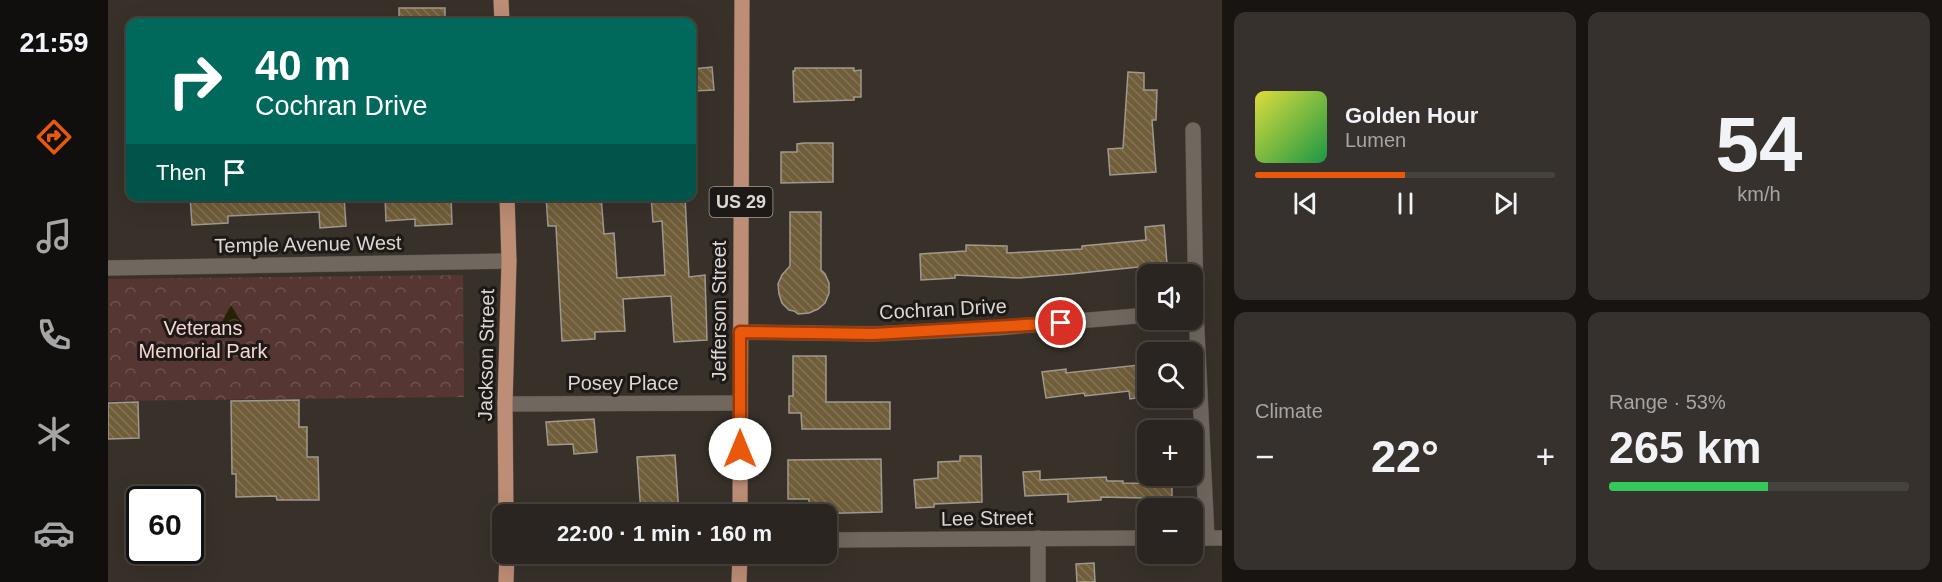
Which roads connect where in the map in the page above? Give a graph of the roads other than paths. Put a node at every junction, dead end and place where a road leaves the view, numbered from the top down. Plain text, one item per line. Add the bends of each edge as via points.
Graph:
1 (501, 0) edge
2 (742, 0) edge
3 (502, 18) edge
4 (1193, 130) dead end
5 (507, 201) edge
6 (509, 261) junction
7 (1194, 264) edge
8 (108, 268) edge
9 (1137, 316) edge
10 (1195, 330) edge
11 (740, 332) junction
12 (740, 403) junction
13 (505, 404) junction
14 (506, 504) edge
15 (740, 504) edge
16 (1038, 538) junction
17 (1137, 538) edge
18 (1207, 538) edge
19 (837, 540) edge
20 (507, 564) edge
21 (740, 564) edge
22 (506, 582) edge
23 (740, 582) edge
24 (1038, 582) edge

1 - 3 main road
2 - 11 main road, Jefferson Street / US 29
4 - 7 street
5 - 6 main road, Jackson Street
6 - 8 street, Temple Avenue West
6 - 13 main road, Jackson Street
9 - 11 street, Cochran Drive via 873,334
10 - 18 street
11 - 12 main road, Jefferson Street / US 29
12 - 13 street, Posey Place
12 - 15 main road, Jefferson Street / US 29
13 - 14 main road, Jackson Street
16 - 17 street, Lee Street
16 - 19 street, Lee Street
16 - 24 street
20 - 22 main road
21 - 23 main road

